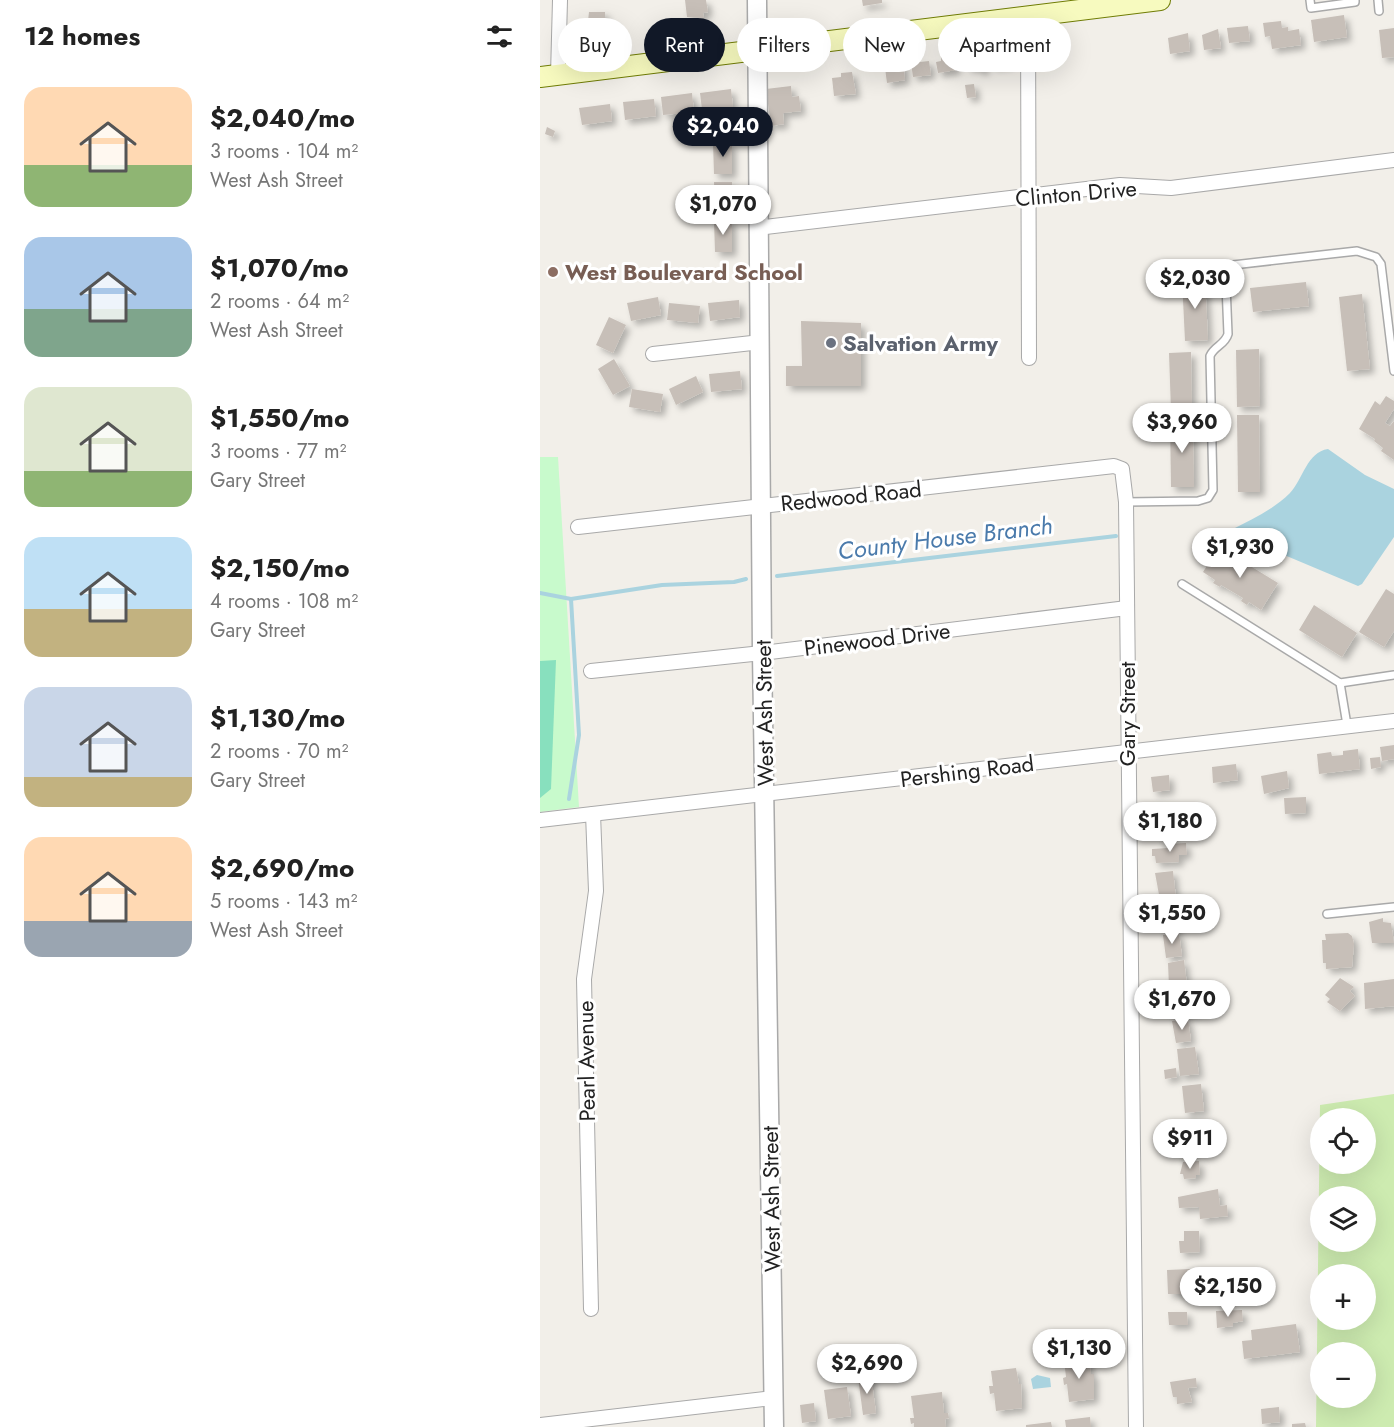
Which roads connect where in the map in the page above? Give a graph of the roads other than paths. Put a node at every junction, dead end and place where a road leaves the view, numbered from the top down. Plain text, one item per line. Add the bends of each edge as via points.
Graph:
1 (560, 0) edge
2 (757, 0) edge
3 (1160, 0) edge
4 (1310, 0) edge
5 (1355, 0) edge
6 (1378, 0) edge
7 (1128, 2) edge
8 (1379, 11) dead end
9 (1028, 16) junction
10 (756, 18) edge
11 (831, 42) edge
12 (737, 54) edge
13 (755, 72) edge
14 (549, 76) edge
15 (1394, 160) edge
16 (1029, 196) junction
17 (758, 228) junction
18 (760, 342) junction
19 (652, 354) dead end
20 (1029, 358) dead end
21 (1394, 371) edge
22 (1122, 469) joint
23 (1126, 502) junction
24 (762, 506) junction
25 (578, 527) dead end
26 (1182, 584) dead end
27 (1127, 608) junction
28 (762, 653) junction
29 (591, 671) dead end
30 (1394, 675) edge
31 (1340, 683) junction
32 (1394, 721) edge
33 (1347, 725) junction
34 (1128, 752) junction
35 (766, 796) junction
36 (593, 814) junction
37 (540, 820) edge
38 (1394, 907) edge
39 (1327, 914) dead end
40 (591, 1309) dead end
41 (773, 1398) junction
42 (540, 1425) edge
43 (774, 1427) edge
44 (1136, 1427) edge

1 - 14 street
2 - 10 street, West Ash Street
3 - 7 main road
4 - 5 lane via 1311,8
6 - 8 lane
7 - 9 main road
9 - 11 main road
9 - 16 street
12 - 14 main road
13 - 17 street, West Ash Street
15 - 16 street, Clinton Drive via 1172,188 1120,185
16 - 17 street, Clinton Drive
16 - 20 street
17 - 18 street, West Ash Street
18 - 19 street
18 - 24 street, West Ash Street
21 - 23 lane via 1381,264 1376,257 1357,251 1233,265 1226,285 1226,342 1210,356 1213,490 1208,498 1198,501
22 - 23 street, Gary Street
22 - 24 street, Redwood Road via 1114,466
23 - 27 street, Gary Street
24 - 25 street, Redwood Road
24 - 28 street, West Ash Street
26 - 31 lane
27 - 28 street, Pinewood Drive
27 - 34 street, Gary Street
28 - 29 street, Pinewood Drive
28 - 35 street, West Ash Street
30 - 31 lane
31 - 33 lane
32 - 33 street, Pershing Road
33 - 34 street, Pershing Road
34 - 35 street, Pershing Road
34 - 44 street, Gary Street
35 - 36 street, Pershing Road
35 - 41 street, West Ash Street
36 - 37 street, Pershing Road
36 - 40 street, Pearl Avenue via 596,891 584,979
38 - 39 lane
41 - 42 street
41 - 43 street, West Ash Street

